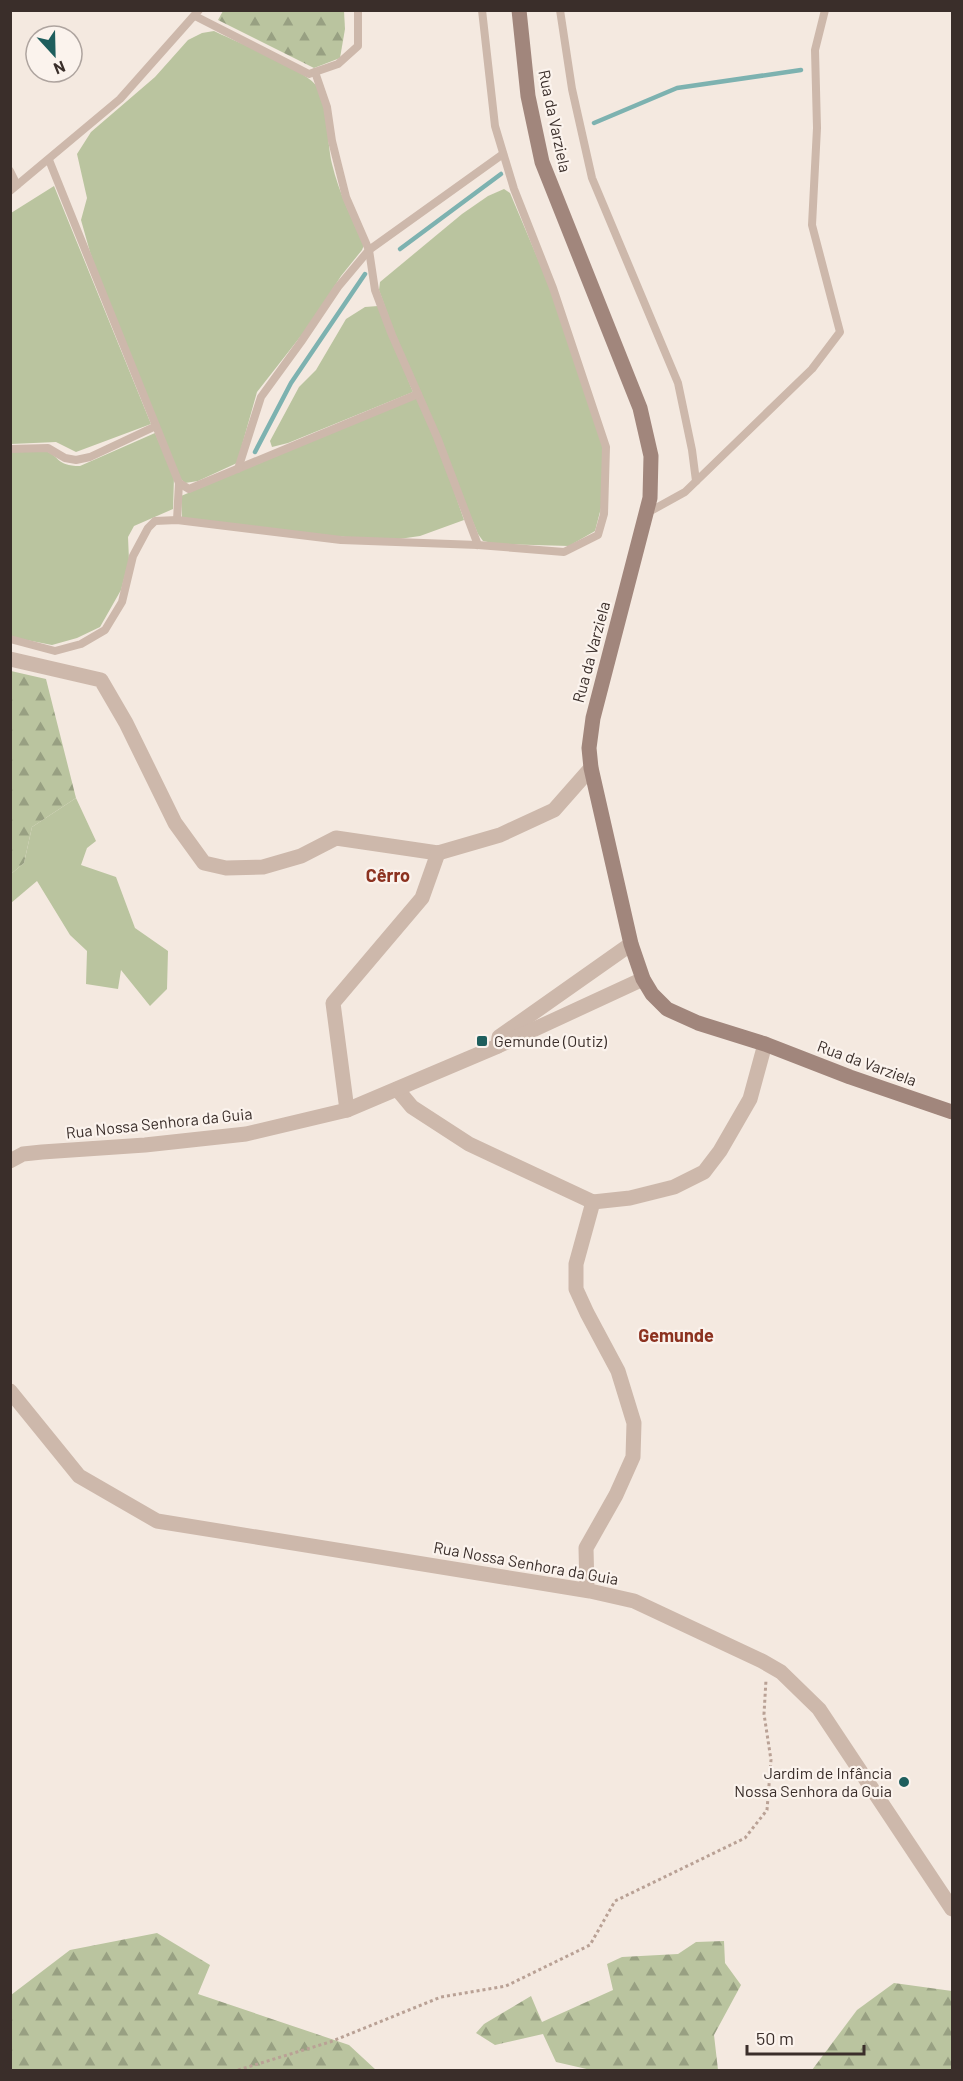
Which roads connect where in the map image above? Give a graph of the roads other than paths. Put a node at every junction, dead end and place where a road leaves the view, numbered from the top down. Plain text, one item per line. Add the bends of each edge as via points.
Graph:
1 (358, 10) edge
2 (482, 10) edge
3 (519, 10) edge
4 (560, 10) edge
5 (825, 10) edge
6 (197, 13) edge
7 (315, 72) junction
8 (503, 154) junction
9 (49, 160) junction
10 (10, 171) edge
11 (14, 188) edge
12 (369, 250) junction
13 (418, 394) junction
14 (156, 426) junction
15 (10, 449) edge
16 (238, 469) junction
17 (696, 481) junction
18 (179, 483) junction
19 (646, 513) junction
20 (177, 520) junction
21 (478, 545) junction
22 (10, 639) edge
23 (10, 659) edge
24 (591, 768) junction
25 (438, 853) junction
26 (631, 944) junction
27 (643, 979) junction
28 (765, 1044) junction
29 (498, 1046) junction
30 (397, 1089) junction
31 (347, 1110) junction
32 (952, 1112) edge
33 (10, 1161) edge
34 (593, 1202) junction
35 (10, 1391) edge
36 (587, 1590) junction
37 (952, 1909) edge

1 - 7 lane via 358,46 338,64
2 - 8 lane via 495,126
3 - 19 main road, Rua da Varziela via 528,96 542,162 647,433 651,498
4 - 17 lane via 592,178 678,383
5 - 17 lane via 814,50 817,128 812,225 840,332 812,369
6 - 7 lane via 309,74
6 - 9 lane via 120,99
7 - 12 lane via 327,107 346,197
8 - 12 lane
8 - 21 lane via 606,447 604,514 598,535 564,552
9 - 11 lane
9 - 14 lane
10 - 11 lane
12 - 13 lane via 375,290
12 - 16 lane via 338,287 261,397
13 - 16 lane
13 - 21 lane
14 - 15 lane via 76,460 48,448
14 - 18 lane
16 - 18 lane via 189,489
17 - 19 lane
18 - 20 lane
19 - 24 main road, Rua da Varziela via 593,718
20 - 21 lane via 341,540
20 - 22 lane via 155,521 148,528 133,556 122,602 105,630 81,644 55,651
23 - 25 street via 101,680 175,823 204,863 225,868 263,867 301,856 336,838
24 - 25 street via 554,810 500,835
24 - 26 main road, Rua da Varziela
25 - 31 street via 422,898 333,1003
26 - 27 main road, Rua da Varziela
26 - 29 street via 499,1037
27 - 28 main road, Rua da Varziela via 667,1009
27 - 29 street, Rua Nossa Senhora da Guia
28 - 32 main road, Rua da Varziela
28 - 34 street via 750,1099 704,1172 674,1187
29 - 30 street, Rua Nossa Senhora da Guia
30 - 31 street, Rua Nossa Senhora da Guia
30 - 34 street via 412,1107 469,1144
31 - 33 street, Rua Nossa Senhora da Guia via 246,1134 23,1154
34 - 36 street via 576,1264 576,1289 618,1371 634,1423 633,1457 586,1548
35 - 36 street, Rua Nossa Senhora da Guia via 79,1476 157,1521
36 - 37 street, Rua Nossa Senhora da Guia via 634,1601 781,1672 819,1708

